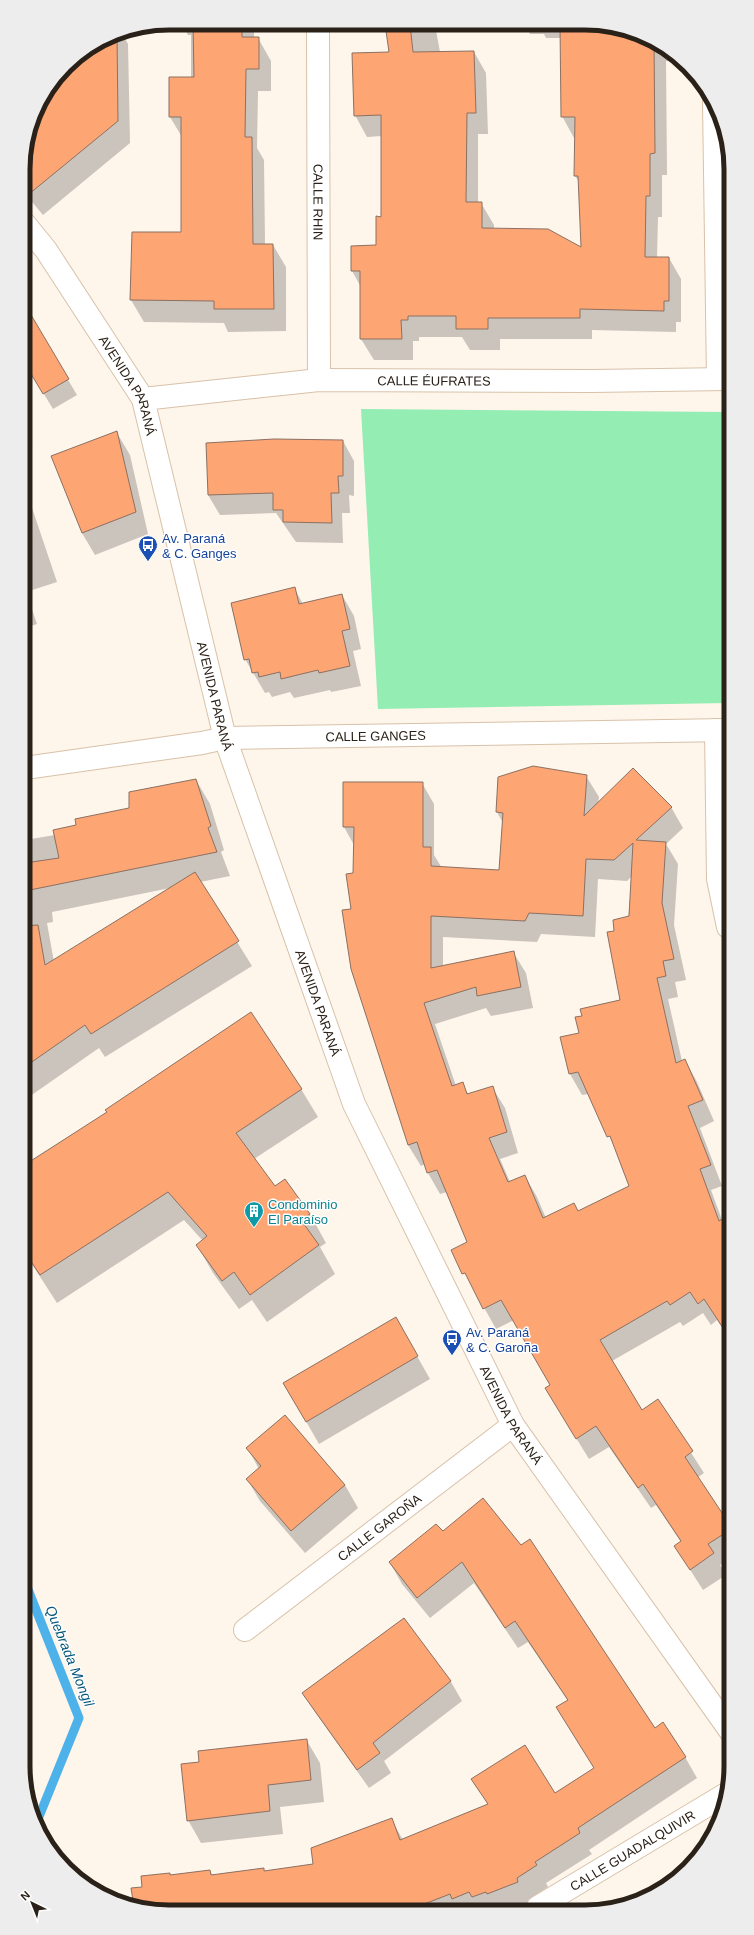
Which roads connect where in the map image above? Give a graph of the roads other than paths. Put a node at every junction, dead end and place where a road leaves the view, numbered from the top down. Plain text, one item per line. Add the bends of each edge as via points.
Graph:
1 (318, 30) edge
2 (715, 121) edge
3 (30, 230) edge
4 (723, 379) edge
5 (319, 380) junction
6 (143, 398) junction
7 (722, 730) edge
8 (225, 738) junction
9 (30, 767) edge
10 (724, 908) edge
11 (513, 1425) junction
12 (245, 1630) dead end
13 (724, 1722) edge
14 (720, 1798) edge
15 (543, 1905) edge

1 - 5 street, CALLE RHIN
2 - 4 street
3 - 6 street, AVENIDA PARANÁ via 46,250
4 - 5 street, CALLE ÉUFRATES
5 - 6 street, CALLE ÉUFRATES
6 - 8 street, AVENIDA PARANÁ
7 - 8 street, CALLE GANGES
7 - 10 street via 718,879
8 - 9 street, CALLE GANGES
8 - 11 street, AVENIDA PARANÁ via 354,1104
11 - 12 street, CALLE GAROÑA
11 - 13 street, AVENIDA PARANÁ
14 - 15 street, CALLE GUADALQUIVIR

